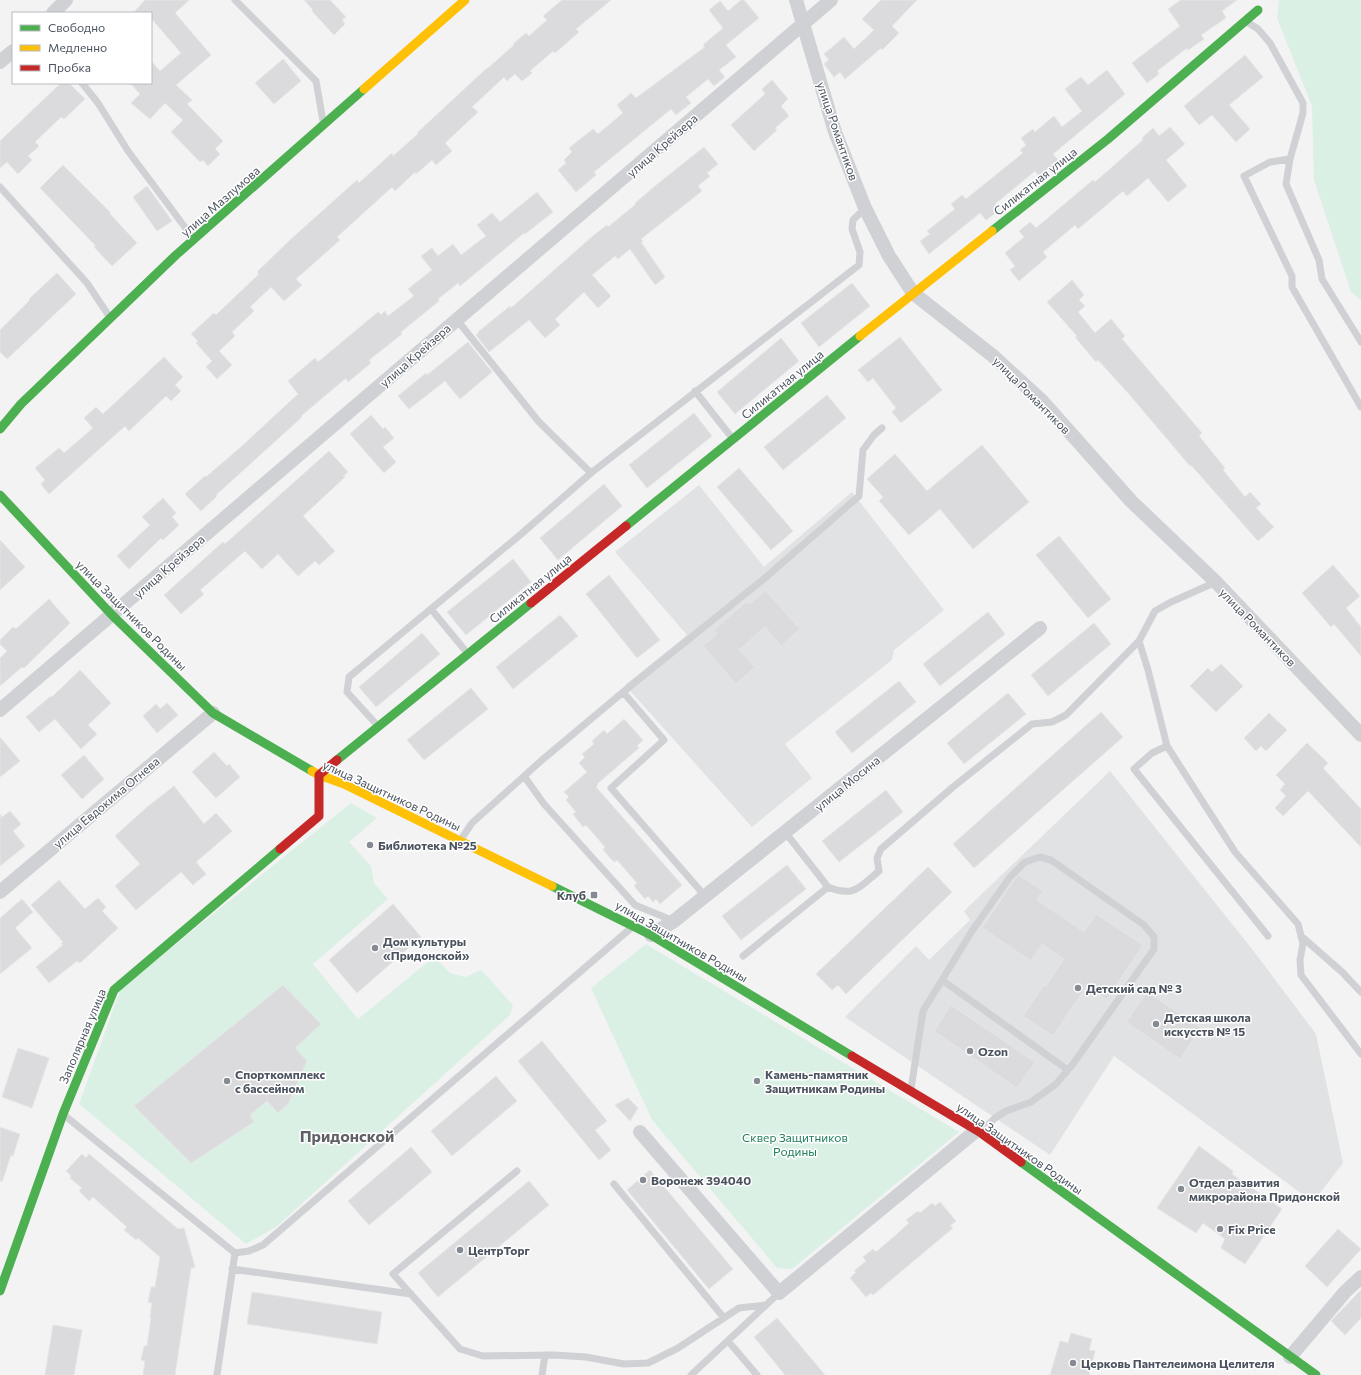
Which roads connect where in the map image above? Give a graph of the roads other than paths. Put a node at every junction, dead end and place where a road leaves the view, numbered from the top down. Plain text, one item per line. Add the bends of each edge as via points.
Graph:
1 (66, 0) edge
2 (235, 0) edge
3 (465, 0) edge
4 (796, 0) edge
5 (830, 0) edge
6 (1259, 7) dead end
7 (54, 12) edge
8 (1245, 21) junction
9 (803, 23) junction
10 (12, 52) edge
11 (0, 62) edge
12 (83, 84) edge
13 (324, 125) junction
14 (1290, 159) junction
15 (0, 187) edge
16 (865, 208) junction
17 (194, 240) junction
18 (913, 293) junction
19 (111, 318) junction
20 (457, 320) junction
21 (1361, 342) edge
22 (695, 391) junction
23 (1361, 407) edge
24 (882, 428) dead end
25 (0, 429) edge
26 (733, 439) junction
27 (591, 473) junction
28 (0, 495) edge
29 (1216, 582) junction
30 (431, 609) junction
31 (112, 615) junction
32 (1040, 628) dead end
33 (1139, 641) junction
34 (468, 654) junction
35 (623, 692) junction
36 (0, 710) edge
37 (213, 713) junction
38 (378, 726) junction
39 (1361, 735) edge
40 (1167, 746) junction
41 (319, 775) junction
42 (524, 776) junction
43 (785, 832) junction
44 (460, 841) junction
45 (828, 887) junction
46 (0, 892) edge
47 (705, 896) junction
48 (674, 921) junction
49 (634, 925) junction
50 (651, 935) junction
51 (1268, 936) dead end
52 (1301, 936) junction
53 (743, 956) dead end
54 (942, 980) junction
55 (1361, 992) edge
56 (1361, 1054) edge
57 (1068, 1070) junction
58 (911, 1090) junction
59 (62, 1114) junction
60 (979, 1131) junction
61 (640, 1132) dead end
62 (517, 1171) dead end
63 (614, 1184) dead end
64 (235, 1253) junction
65 (232, 1269) junction
66 (1361, 1277) edge
67 (0, 1291) edge
68 (779, 1293) junction
69 (411, 1294) junction
70 (766, 1304) junction
71 (724, 1318) junction
72 (728, 1341) junction
73 (546, 1355) junction
74 (1290, 1357) junction
75 (217, 1375) edge
76 (542, 1375) edge
77 (691, 1375) edge
78 (757, 1375) edge
79 (1316, 1375) edge

1 - 7 street
2 - 13 lane via 316,81
3 - 13 street, улица Мазлумова
4 - 9 street, улица Романтиков
5 - 9 street, улица Крейзера
6 - 8 street, Силикатная улица
8 - 14 lane via 1258,29 1270,43 1303,103 1303,113
8 - 18 street, Силикатная улица via 1108,139
9 - 16 street, улица Романтиков via 835,132
9 - 20 street, улица Крейзера
10 - 11 street
12 - 17 lane via 128,151
13 - 17 street, улица Мазлумова
14 - 21 lane via 1286,184 1319,260 1322,279
14 - 23 lane via 1270,162 1244,176 1292,276 1292,287
15 - 19 lane via 87,283
16 - 18 street, улица Романтиков via 889,256
16 - 22 lane via 852,220 860,252 859,265
17 - 19 street, улица Мазлумова
18 - 26 street, Силикатная улица
18 - 29 street, улица Романтиков via 993,356 1042,401 1131,501
19 - 25 street, улица Мазлумова via 21,404
20 - 27 lane via 539,422
20 - 31 street, улица Крейзера
22 - 26 lane
22 - 27 lane
24 - 35 lane via 863,450 859,496 765,578
26 - 34 street, Силикатная улица
27 - 30 lane
28 - 31 street, улица Защитников Родины
29 - 33 lane via 1156,611
29 - 39 street, улица Романтиков
30 - 34 lane
30 - 38 lane via 349,677 347,692
31 - 36 street, улица Крейзера
31 - 37 street, улица Защитников Родины
32 - 43 street, улица Мосина
33 - 40 lane
33 - 45 lane via 1066,715 1052,722 1032,724 881,849 877,858 879,871 857,890 839,892
34 - 38 street, Силикатная улица
35 - 42 lane
35 - 47 lane via 664,740 611,788
37 - 41 street, улица Защитников Родины
37 - 46 street, улица Евдокима Огнева
38 - 41 street, Силикатная улица
40 - 51 lane via 1152,753 1134,769
40 - 52 lane via 1235,852 1298,924
41 - 44 street, улица Защитников Родины via 344,784
41 - 59 street, Заполярная улица via 319,816 114,990
42 - 44 lane via 472,823
42 - 48 lane via 544,804 635,905
43 - 45 lane
43 - 47 street, улица Мосина
44 - 49 street, улица Защитников Родины
45 - 53 lane
47 - 48 street, улица Мосина
48 - 50 street, улица Мосина
49 - 50 street, улица Защитников Родины
49 - 64 lane via 264,1245
50 - 58 street, улица Защитников Родины
52 - 55 lane
52 - 56 lane via 1301,975
54 - 57 lane
54 - 57 lane via 1010,877 1025,862 1040,857 1051,860 1144,925 1154,937 1154,949
54 - 58 lane via 923,1011
57 - 60 lane via 1056,1084 1031,1102 1006,1111
58 - 60 street, улица Защитников Родины
59 - 64 lane
59 - 67 street, Заполярная улица
60 - 68 street
60 - 74 street, улица Защитников Родины
61 - 68 street
62 - 69 lane via 394,1274
63 - 71 lane
64 - 65 lane
65 - 69 lane
65 - 75 lane
66 - 74 street via 1345,1292
68 - 70 lane
69 - 73 lane via 460,1349 483,1356
70 - 71 lane via 739,1308
70 - 72 lane
71 - 73 lane via 678,1348 648,1363 624,1364 586,1357
72 - 77 lane
72 - 78 lane
73 - 76 lane
74 - 79 street, улица Защитников Родины via 1302,1369

